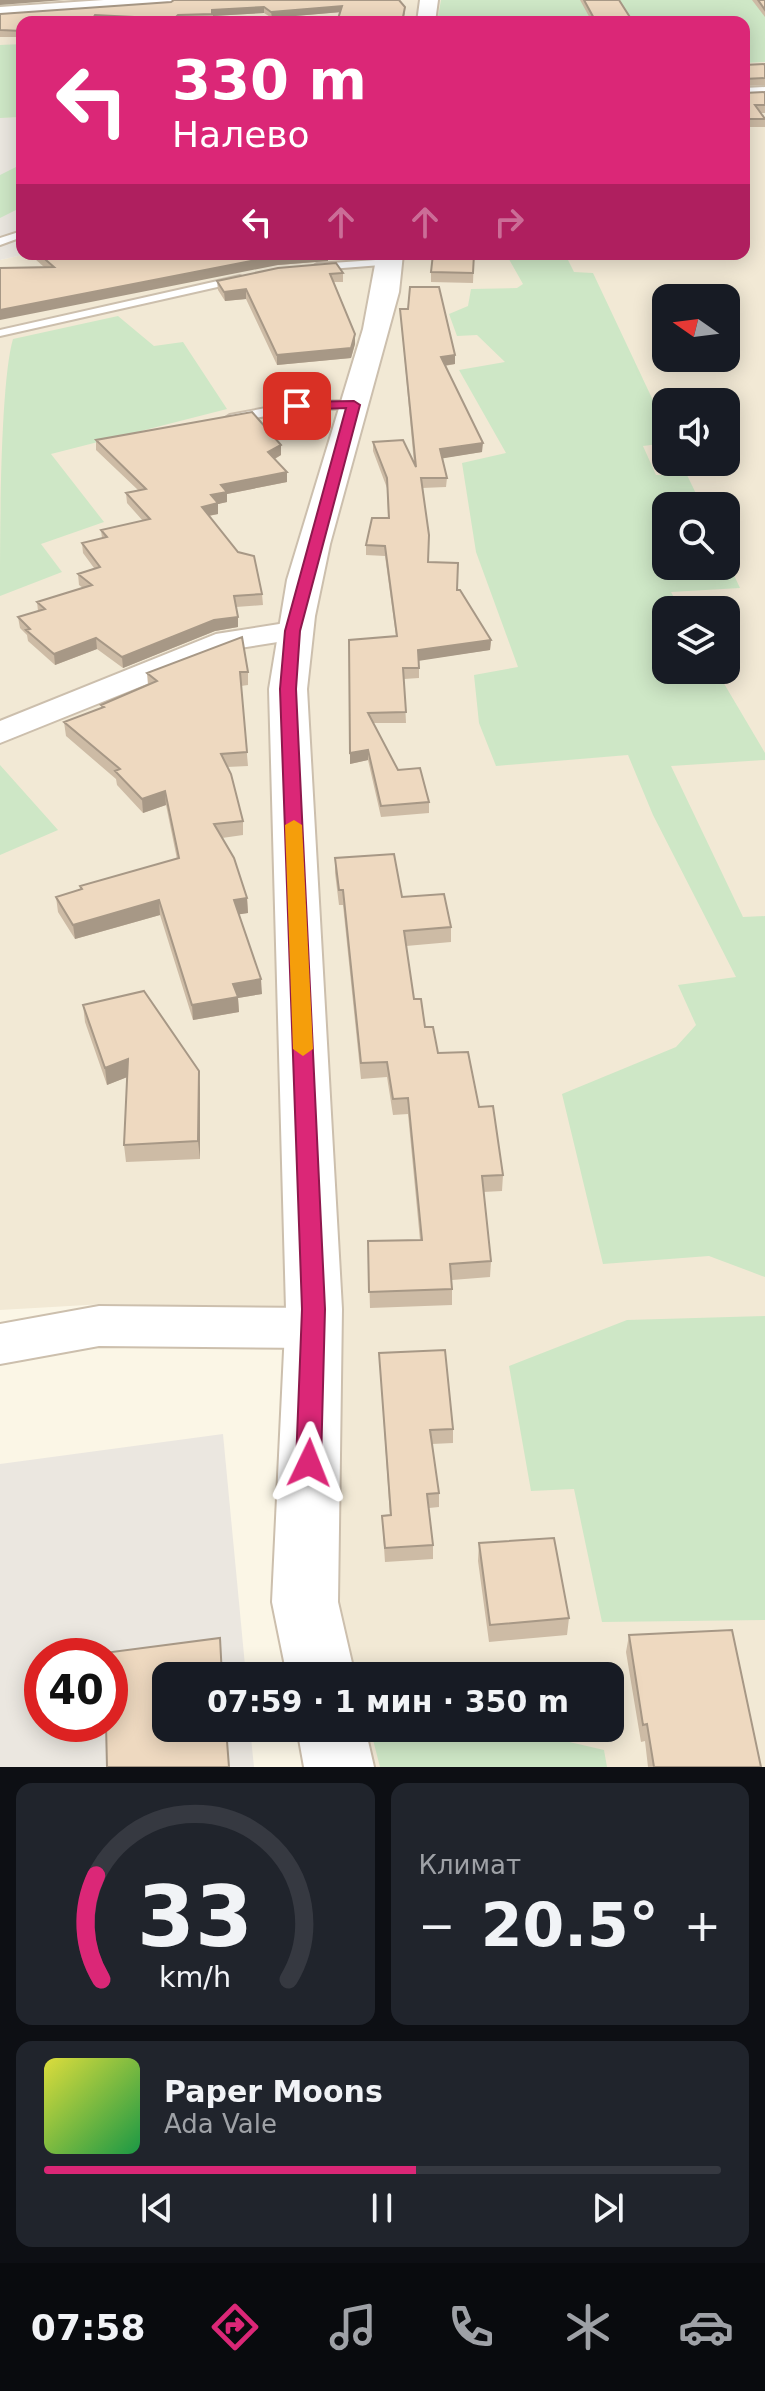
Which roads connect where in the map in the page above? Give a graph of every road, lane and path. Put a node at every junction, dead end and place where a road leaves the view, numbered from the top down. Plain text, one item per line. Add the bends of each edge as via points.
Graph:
1 (171, 0) edge
2 (0, 12) edge
3 (373, 260) edge
4 (390, 260) edge
5 (304, 268) edge
6 (248, 278) edge
7 (0, 318) edge
8 (5, 332) edge
9 (354, 405) junction
10 (212, 423) edge
11 (292, 631) junction
12 (0, 733) edge
13 (313, 1328) junction
14 (0, 1344) edge
15 (318, 1662) edge
16 (334, 1742) edge
17 (339, 1767) edge

1 - 2 street
3 - 5 lane
4 - 9 street via 386,303
6 - 8 lane
7 - 8 lane
9 - 10 lane via 297,406
9 - 11 street
11 - 12 street via 227,641
11 - 13 street via 288,689
13 - 14 street via 99,1326
13 - 15 street via 305,1602
16 - 17 street

